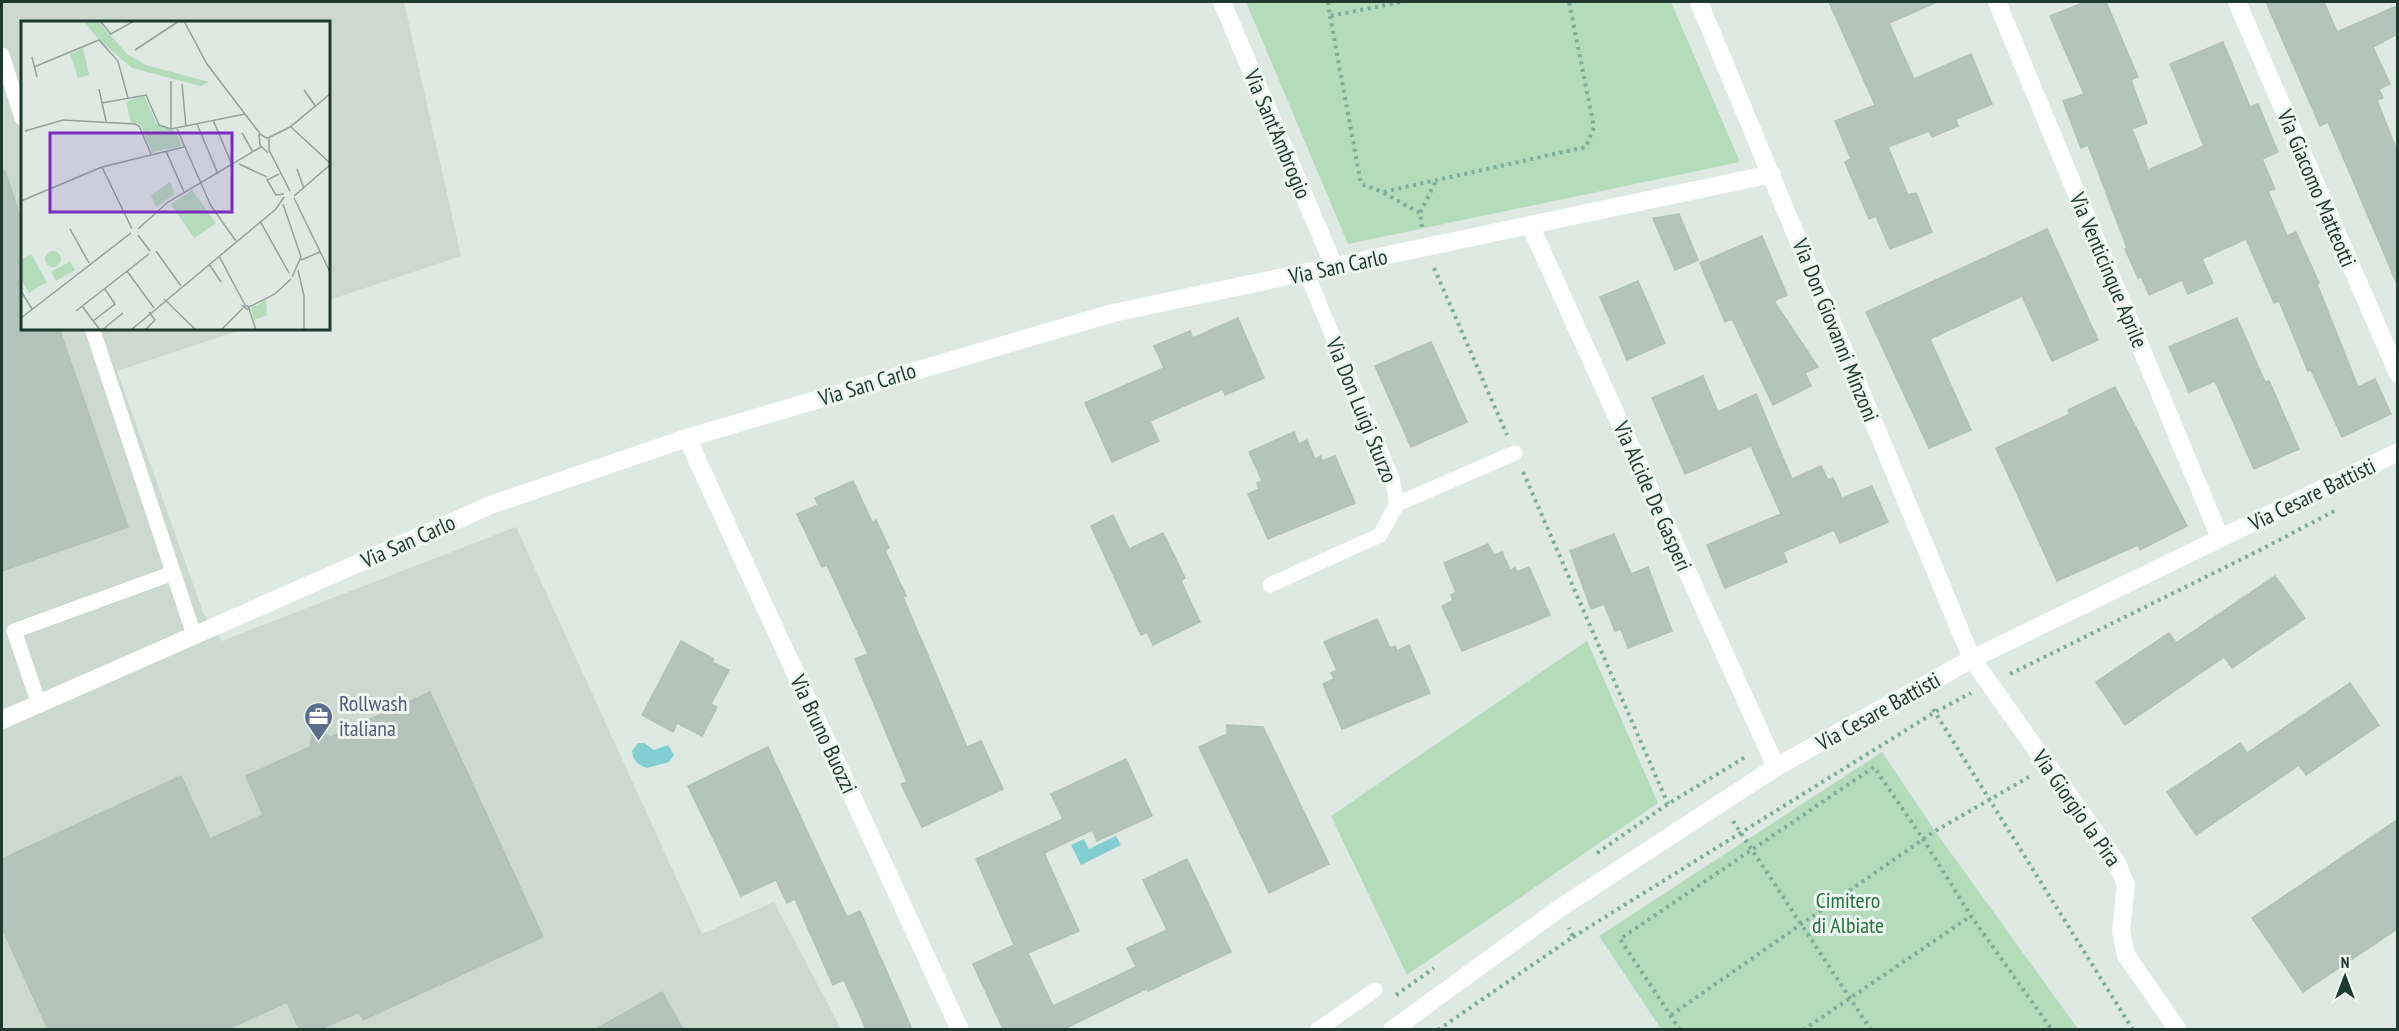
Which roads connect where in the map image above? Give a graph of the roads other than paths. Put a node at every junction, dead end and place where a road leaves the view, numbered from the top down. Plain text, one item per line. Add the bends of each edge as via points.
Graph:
1 (1222, 2) edge
2 (1699, 2) edge
3 (1997, 2) edge
4 (2237, 2) edge
5 (2, 54) edge
6 (21, 115) edge
7 (1772, 174) junction
8 (1530, 225) junction
9 (1334, 266) junction
10 (1306, 272) junction
11 (93, 330) edge
12 (2397, 374) edge
13 (687, 438) junction
14 (2397, 452) edge
15 (1515, 453) road end
16 (1397, 504) junction
17 (2220, 538) junction
18 (173, 573) junction
19 (1270, 585) dead end
20 (194, 635) junction
21 (1972, 660) junction
22 (39, 704) junction
23 (2, 720) edge
24 (1776, 767) junction
25 (1375, 990) dead end
26 (960, 1029) edge
27 (1317, 1029) edge
28 (1392, 1029) edge
29 (2178, 1029) edge

1 - 9 street, Via Sant'Ambrogio
2 - 7 street, Via Don Giovanni Minzoni
3 - 17 street, Via Venticinque Aprile
4 - 12 street, Via Giacomo Matteotti
5 - 6 lane
7 - 8 street, Via San Carlo
7 - 21 street, Via Don Giovanni Minzoni
8 - 9 street, Via San Carlo
8 - 24 street, Via Alcide De Gasperi
9 - 10 street, Via San Carlo
10 - 13 street, Via San Carlo via 1113,312
10 - 16 lane, Via Don Luigi Sturzo via 1392,478
11 - 18 lane
13 - 20 street, Via San Carlo via 493,504
13 - 26 street, Via Bruno Buozzi
14 - 17 street, Via Cesare Battisti
15 - 16 lane
16 - 19 lane, Via Don Luigi Sturzo via 1380,535
17 - 21 street, Via Cesare Battisti
18 - 20 lane
18 - 22 lane via 14,631
20 - 22 street, Via San Carlo
21 - 24 street, Via Cesare Battisti
21 - 29 street, Via Giorgio la Pira via 2117,863 2126,885 2121,931 2126,955
22 - 23 street, Via San Carlo
24 - 28 street, Via Cesare Battisti via 1560,908
25 - 27 lane

